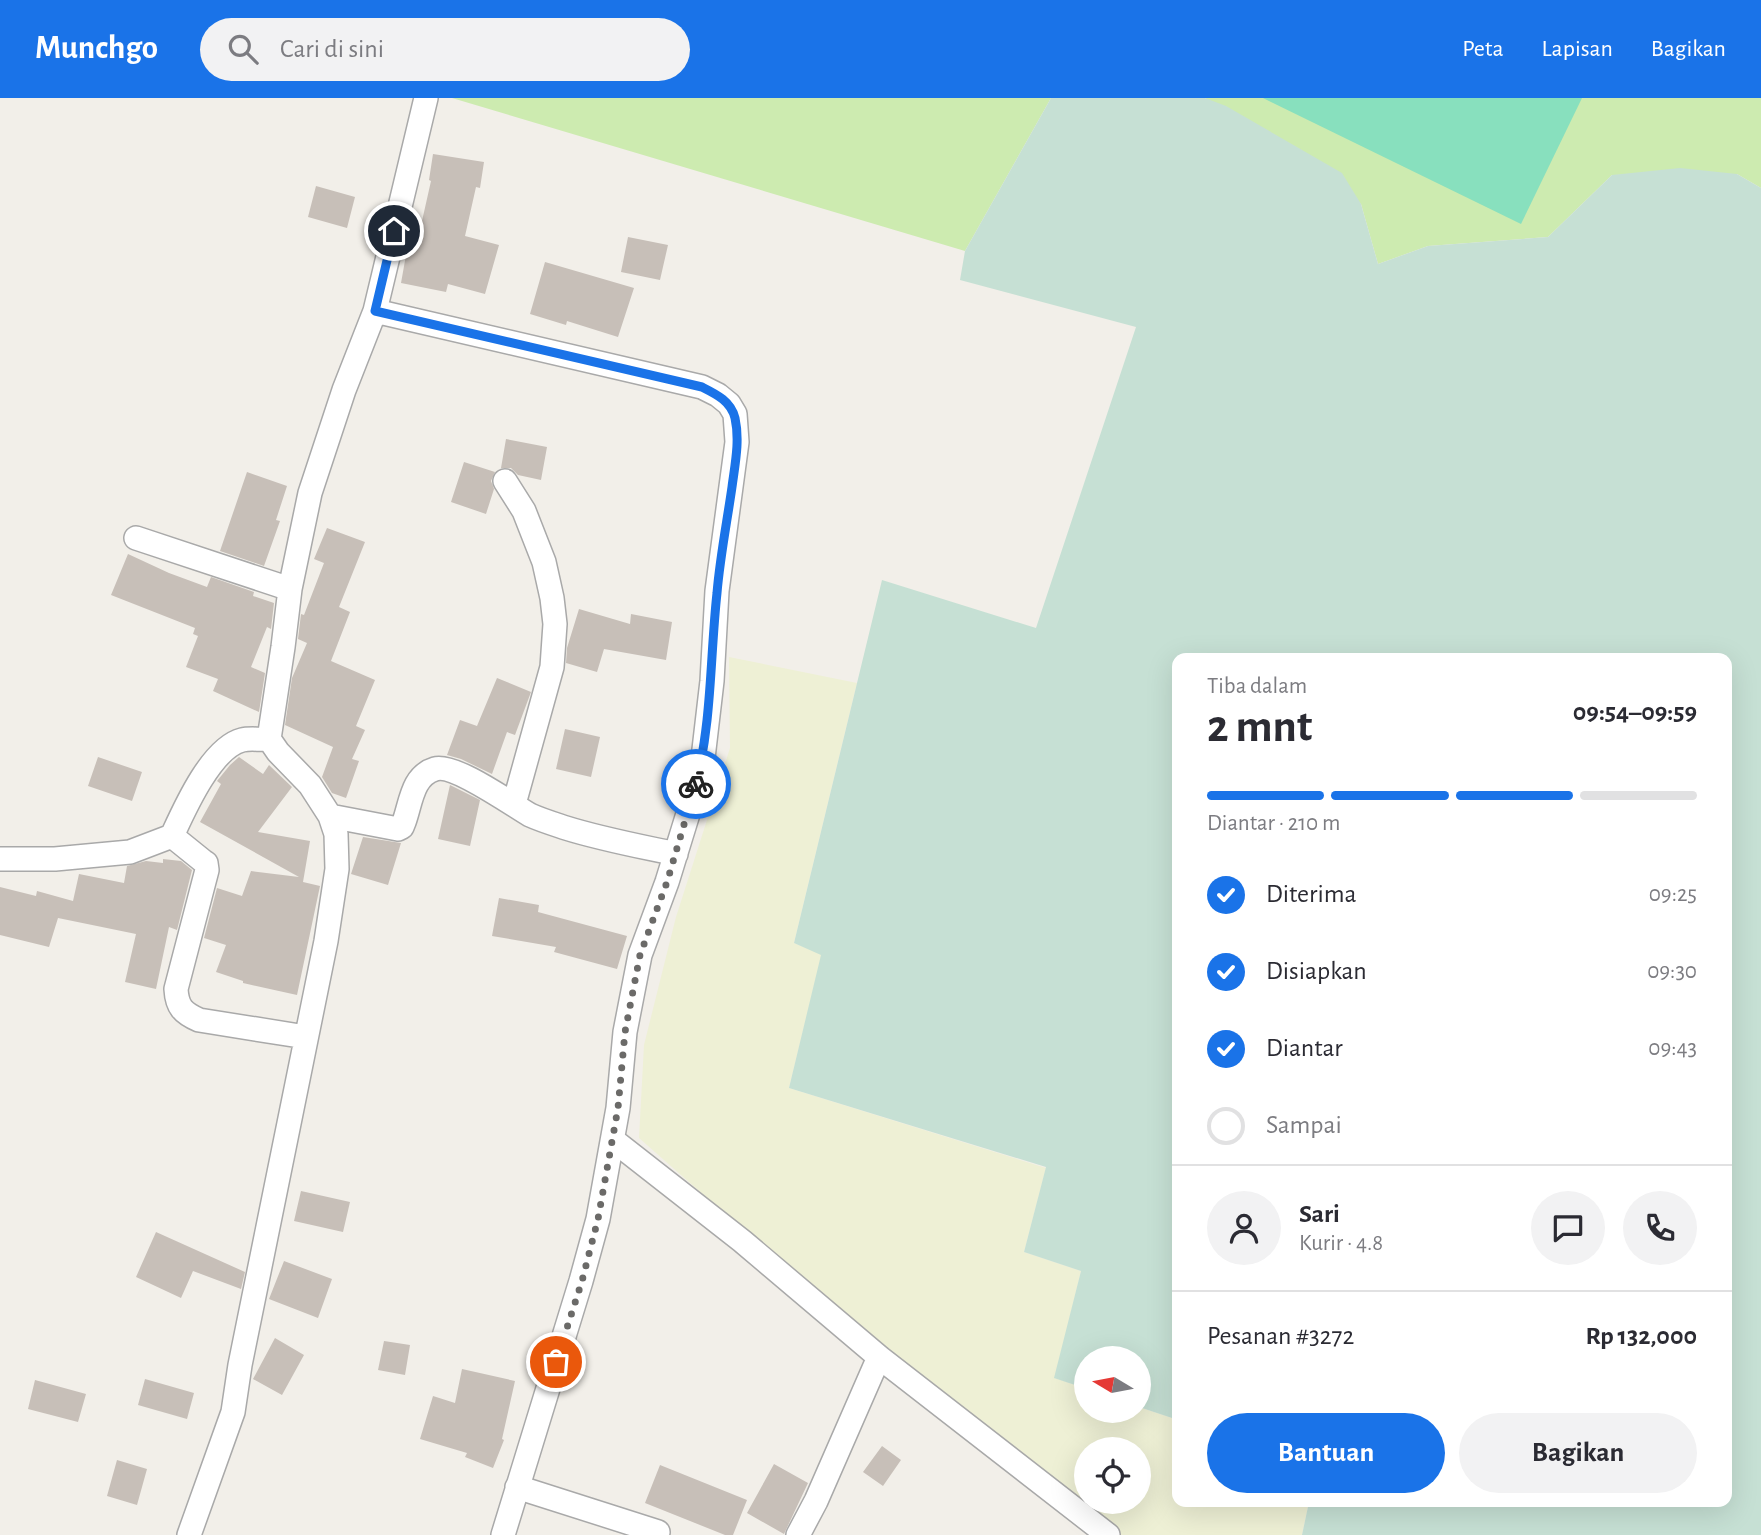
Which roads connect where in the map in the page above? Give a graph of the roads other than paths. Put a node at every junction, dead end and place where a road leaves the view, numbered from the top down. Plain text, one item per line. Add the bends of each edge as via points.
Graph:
1 (426, 98) edge
2 (375, 311) junction
3 (505, 481) dead end
4 (136, 538) dead end
5 (290, 589) junction
6 (269, 739) junction
7 (514, 804) junction
8 (330, 816) junction
9 (172, 836) junction
10 (676, 854) junction
11 (0, 859) edge
12 (306, 1037) junction
13 (612, 1140) junction
14 (879, 1357) junction
15 (517, 1488) junction
16 (658, 1532) dead end
17 (189, 1535) edge
18 (503, 1535) edge
19 (799, 1535) edge
20 (1108, 1535) edge

1 - 2 street
2 - 5 street via 310,493
2 - 10 street via 702,387 718,395 735,414 737,442 717,591 708,725
3 - 7 street via 524,511 544,562 555,624 552,667
4 - 5 street
5 - 6 street
6 - 8 street via 310,785
6 - 9 street via 241,740 227,749 203,776
7 - 8 street via 441,767 418,781 398,829
7 - 10 street via 578,832
8 - 12 street via 336,834 337,869
9 - 11 street via 130,852
9 - 12 street via 203,861 207,870 176,989 181,1008 199,1020
10 - 13 street via 640,955
12 - 17 street via 233,1412
13 - 14 street via 742,1241
13 - 15 street via 582,1281
14 - 19 street
14 - 20 street
15 - 16 street
15 - 18 street

